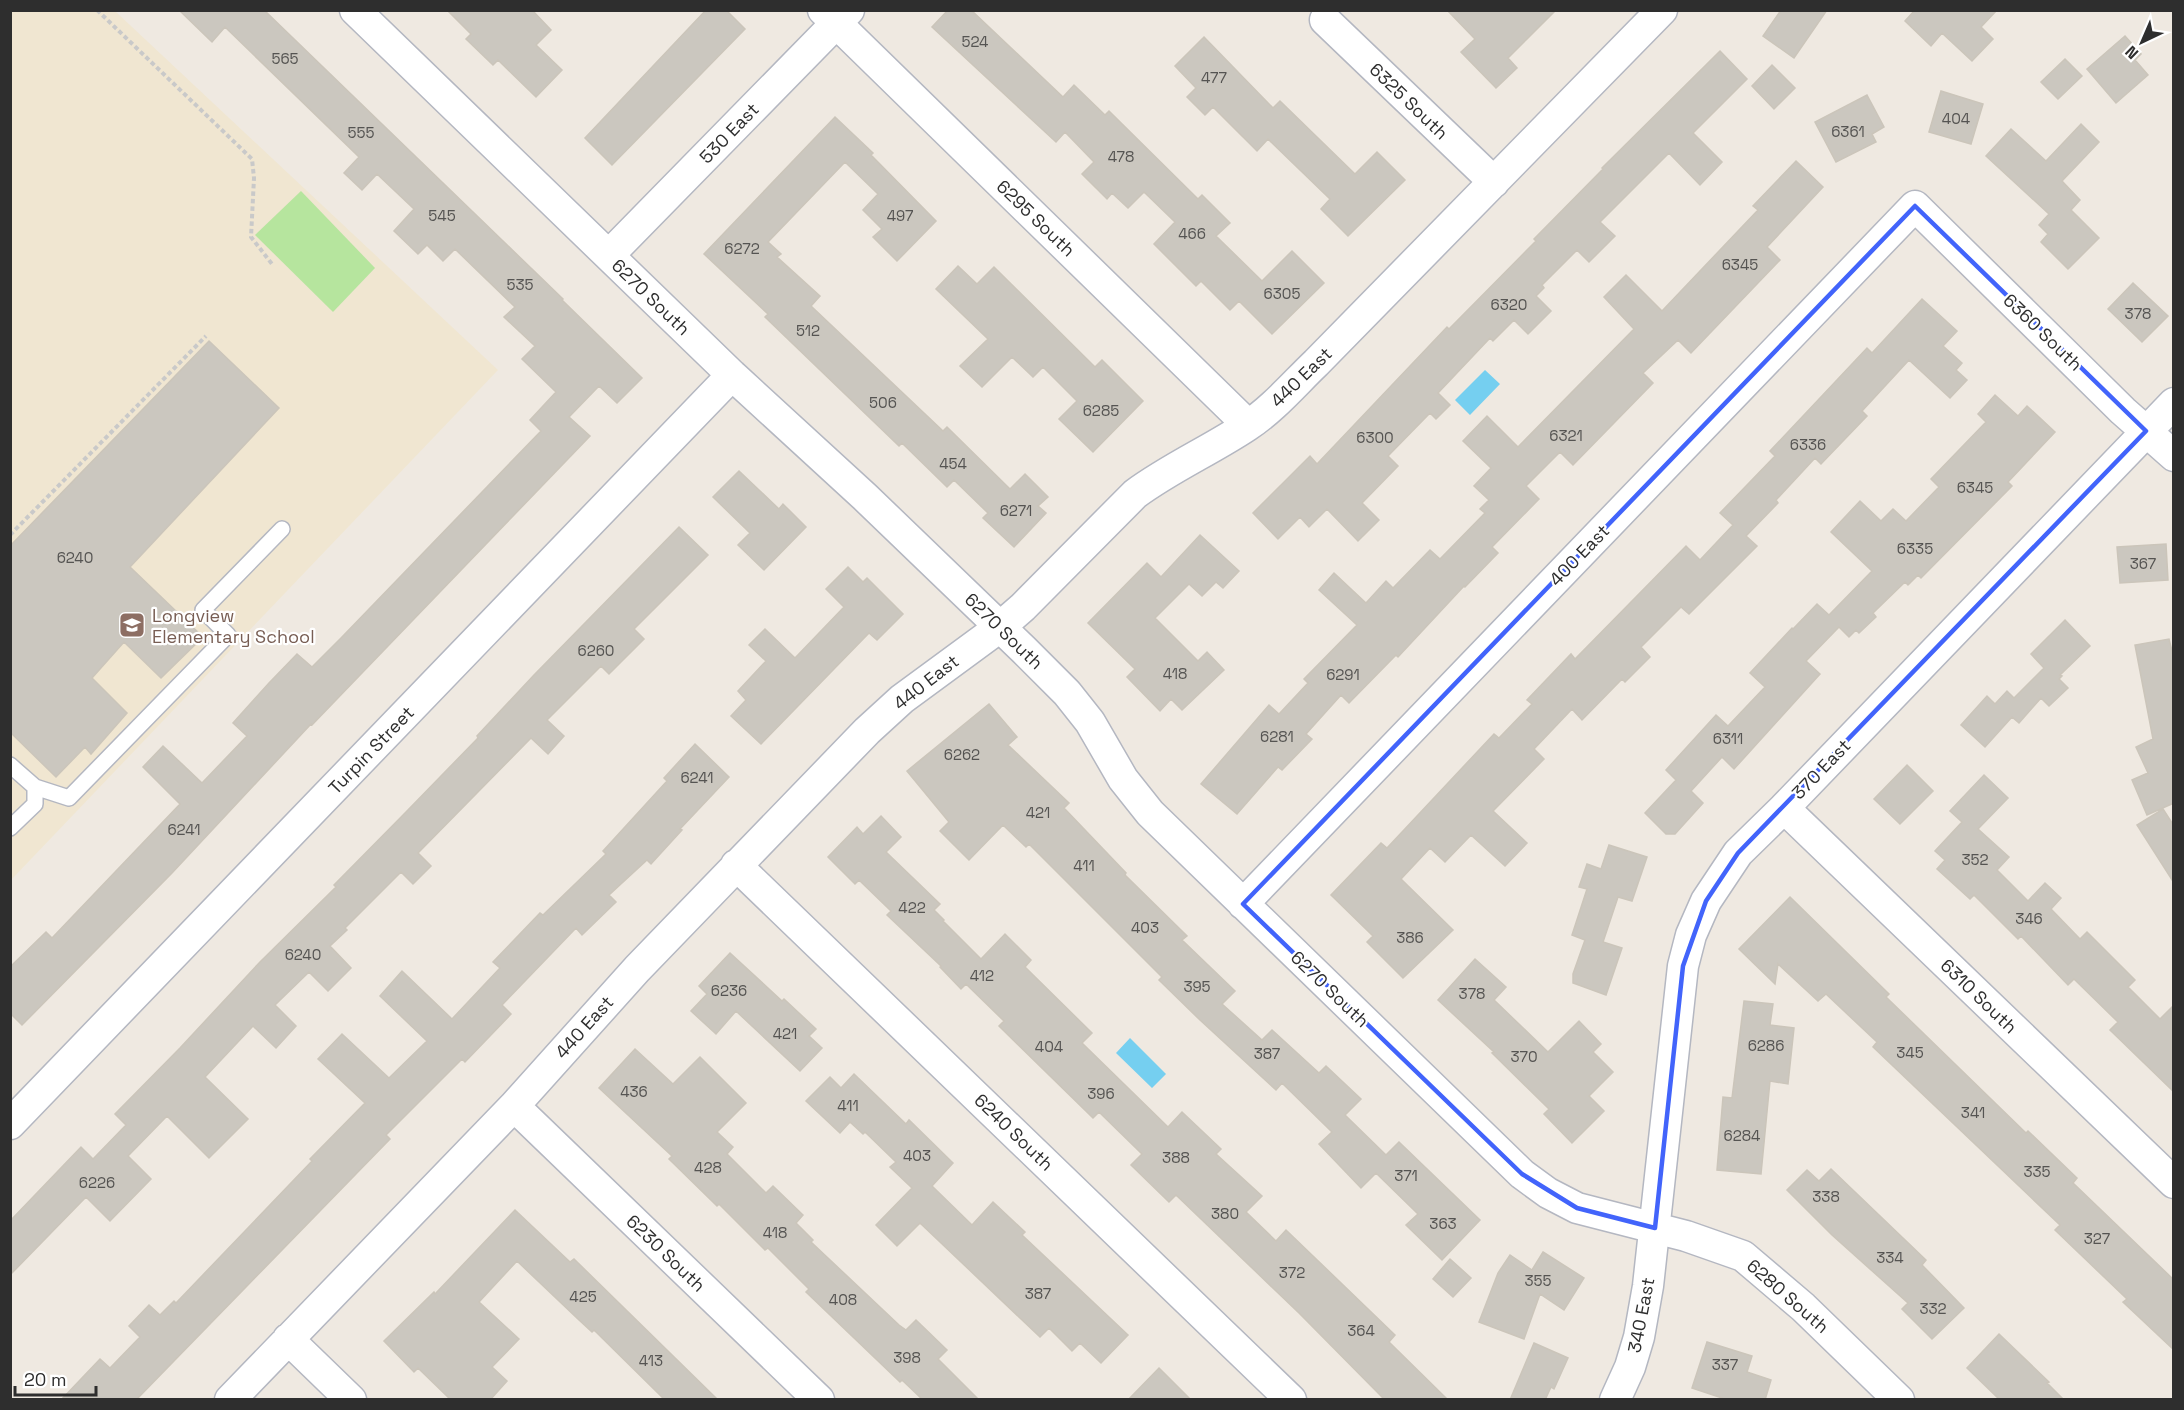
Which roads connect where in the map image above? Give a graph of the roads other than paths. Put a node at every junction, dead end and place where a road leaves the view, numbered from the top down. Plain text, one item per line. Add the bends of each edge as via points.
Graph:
1 (355, 10) edge
2 (1662, 10) edge
3 (836, 15) edge
4 (1324, 20) dead end
5 (1494, 182) junction
6 (1915, 207) joint
7 (609, 255) junction
8 (732, 375) junction
9 (2174, 403) edge
10 (1248, 426) junction
11 (2146, 431) junction
12 (2174, 456) edge
13 (282, 529) dead end
14 (1000, 627) junction
15 (10, 765) edge
16 (35, 787) junction
17 (1784, 808) junction
18 (10, 828) edge
19 (736, 865) junction
20 (1243, 904) junction
21 (514, 1106) junction
22 (10, 1124) edge
23 (2174, 1183) edge
24 (1655, 1228) junction
25 (288, 1339) junction
26 (230, 1400) edge
27 (351, 1400) edge
28 (819, 1400) edge
29 (1292, 1400) edge
30 (1615, 1400) edge
31 (1899, 1400) edge

1 - 7 street, 6270 South
2 - 5 street, 440 East
3 - 7 street, 530 East
3 - 10 street, 6295 South
4 - 5 street, 6325 South
5 - 10 street, 440 East via 1317,363
6 - 11 street, 6360 South
6 - 20 street, 400 East
7 - 8 street, 6270 South
8 - 14 street, 6270 South
8 - 22 street, Turpin Street
9 - 11 street, 370 East
10 - 14 street, 440 East via 1135,494
11 - 12 street, 6360 South
11 - 17 street, 370 East
13 - 16 lane via 203,610 228,635 69,798
14 - 19 street, 440 East via 893,707
14 - 20 street, 6270 South via 1067,693 1150,813
15 - 16 lane
16 - 18 lane via 34,804
17 - 23 street, 6310 South
17 - 24 street, 370 East via 1738,853 1706,901 1691,935 1683,966
19 - 21 street, 440 East
19 - 29 street, 6240 South
20 - 24 street, 6270 South via 1522,1174 1577,1208
21 - 25 street, 440 East
21 - 28 street, 6230 South
24 - 30 street, 340 East via 1639,1337
24 - 31 street, 6280 South via 1743,1256 1803,1307
25 - 26 street, 440 East
25 - 27 street

